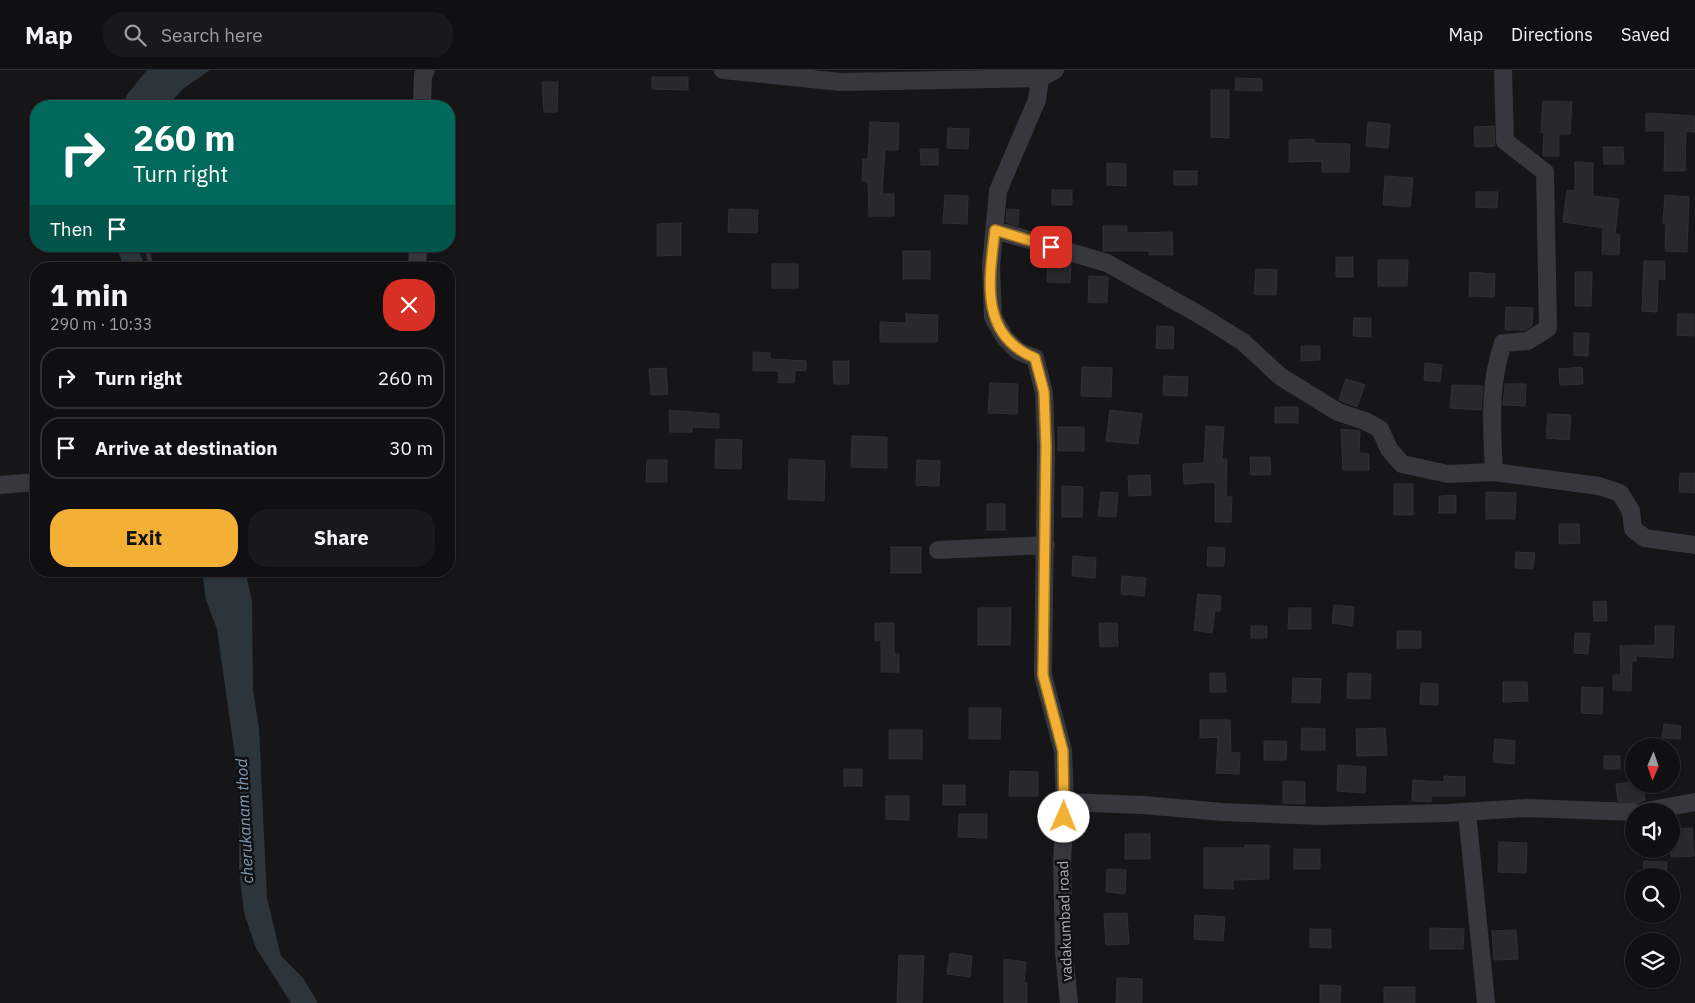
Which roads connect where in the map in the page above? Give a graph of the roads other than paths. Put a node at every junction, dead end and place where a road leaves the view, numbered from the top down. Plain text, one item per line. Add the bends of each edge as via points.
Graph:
1 (426, 70) edge
2 (723, 70) edge
3 (1502, 70) edge
4 (1047, 74) edge
5 (422, 100) edge
6 (995, 230) junction
7 (1494, 472) junction
8 (30, 482) edge
9 (0, 484) edge
10 (1046, 545) junction
11 (1695, 545) edge
12 (938, 550) dead end
13 (1065, 802) junction
14 (1695, 802) edge
15 (1680, 805) edge
16 (1467, 812) junction
17 (1625, 812) edge
18 (1069, 1003) edge
19 (1486, 1003) edge

1 - 5 street via 422,75
2 - 4 street, vadakumbad road via 841,82
3 - 7 street via 1505,141 1545,172 1548,328 1528,341 1503,343 1494,368 1491,404
4 - 6 street, vadakumbad road via 998,191
6 - 7 street via 1107,263 1200,315 1243,342 1281,377 1338,412 1380,429 1389,449 1402,464 1448,474
6 - 10 street, vadakumbad road via 991,266 993,317 1005,338 1018,351 1035,358 1044,392
7 - 11 street via 1598,486 1620,493 1630,511 1633,528 1645,538
8 - 9 street
10 - 12 street
10 - 13 street, vadakumbad road via 1043,675 1063,751
13 - 16 street via 1320,816
13 - 18 street, vadakumbad road via 1062,871
14 - 15 street
16 - 17 street via 1527,808
16 - 19 street

